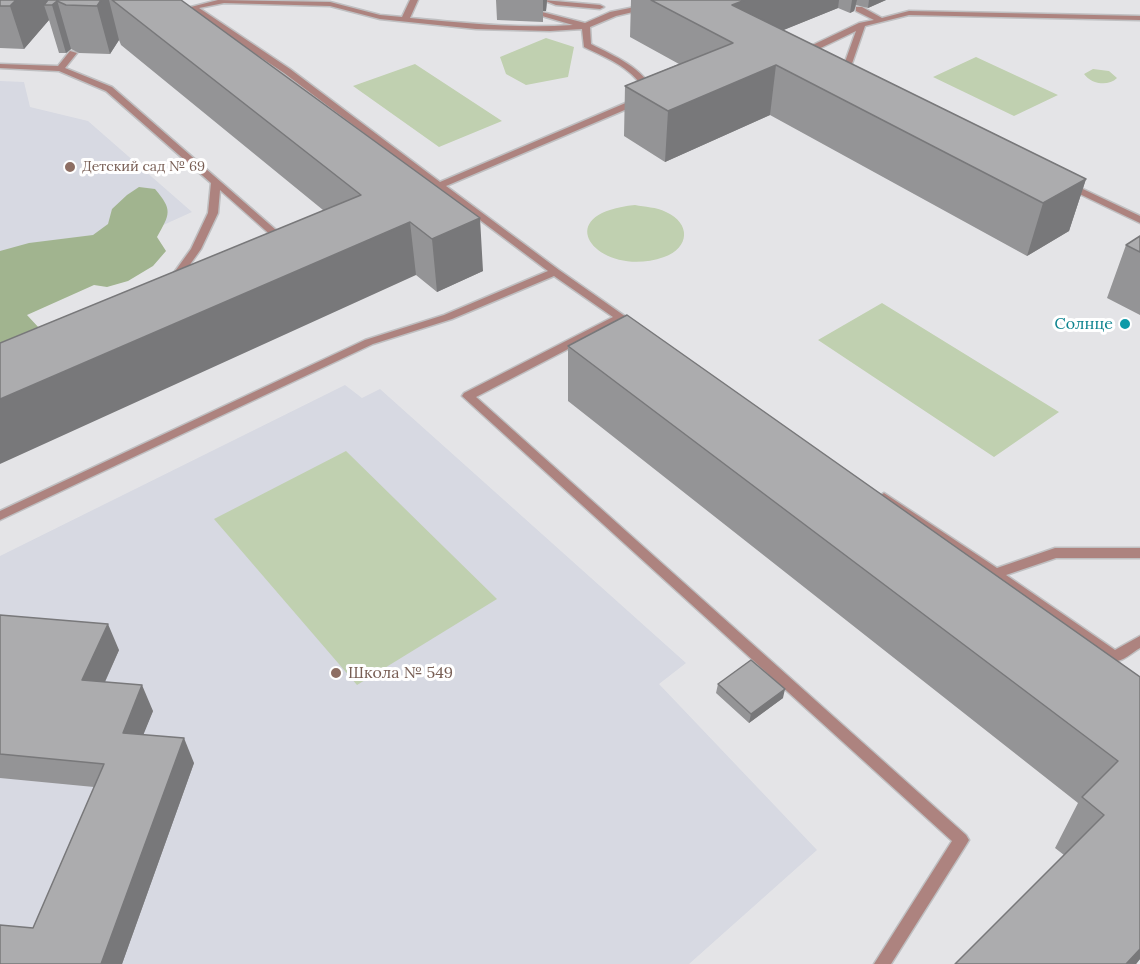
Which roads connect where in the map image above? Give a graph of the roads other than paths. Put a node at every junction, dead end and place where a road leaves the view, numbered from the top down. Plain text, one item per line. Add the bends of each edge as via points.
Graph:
1 (414, 0) edge
2 (547, 0) edge
3 (606, 0) edge
4 (223, 1) edge
5 (311, 1) edge
6 (658, 4) edge
7 (600, 7) junction
8 (184, 8) edge
9 (195, 9) junction
10 (859, 9) dead end
11 (545, 14) dead end
12 (613, 14) junction
13 (1140, 18) edge
14 (879, 19) junction
15 (405, 20) junction
16 (862, 25) junction
17 (586, 26) junction
18 (73, 53) edge
19 (812, 60) edge
20 (0, 66) edge
21 (60, 69) junction
22 (833, 71) edge
23 (844, 76) junction
24 (854, 81) edge
25 (1059, 181) edge
26 (216, 182) junction
27 (440, 185) junction
28 (1140, 220) edge
29 (270, 243) edge
30 (555, 272) junction
31 (193, 275) edge
32 (171, 285) junction
33 (160, 289) edge
34 (621, 317) junction
35 (640, 330) edge
36 (874, 490) edge
37 (0, 516) edge
38 (1140, 553) edge
39 (995, 574) junction
40 (1140, 641) edge
41 (882, 964) edge

1 - 15 lane
2 - 7 lane
3 - 7 lane
4 - 5 lane
4 - 9 lane
5 - 15 lane
6 - 12 lane
7 - 12 lane
8 - 9 lane
9 - 27 lane via 287,71
10 - 14 lane
11 - 17 lane
12 - 17 lane
13 - 14 lane via 909,13
14 - 16 lane
15 - 17 lane via 476,27
16 - 19 lane via 801,54
16 - 23 lane
17 - 27 lane via 587,45 632,70 647,82 652,95
18 - 21 lane
20 - 21 lane
21 - 26 lane via 109,88
22 - 23 lane
23 - 24 lane
25 - 28 lane
26 - 29 lane via 281,239
26 - 32 lane via 213,213 196,249
27 - 30 lane
30 - 34 lane
30 - 37 lane via 448,317 369,342
31 - 32 lane
32 - 33 lane
34 - 35 lane
34 - 41 lane via 468,396 961,840
36 - 39 lane
38 - 39 lane via 1055,553
39 - 40 lane via 1115,657

